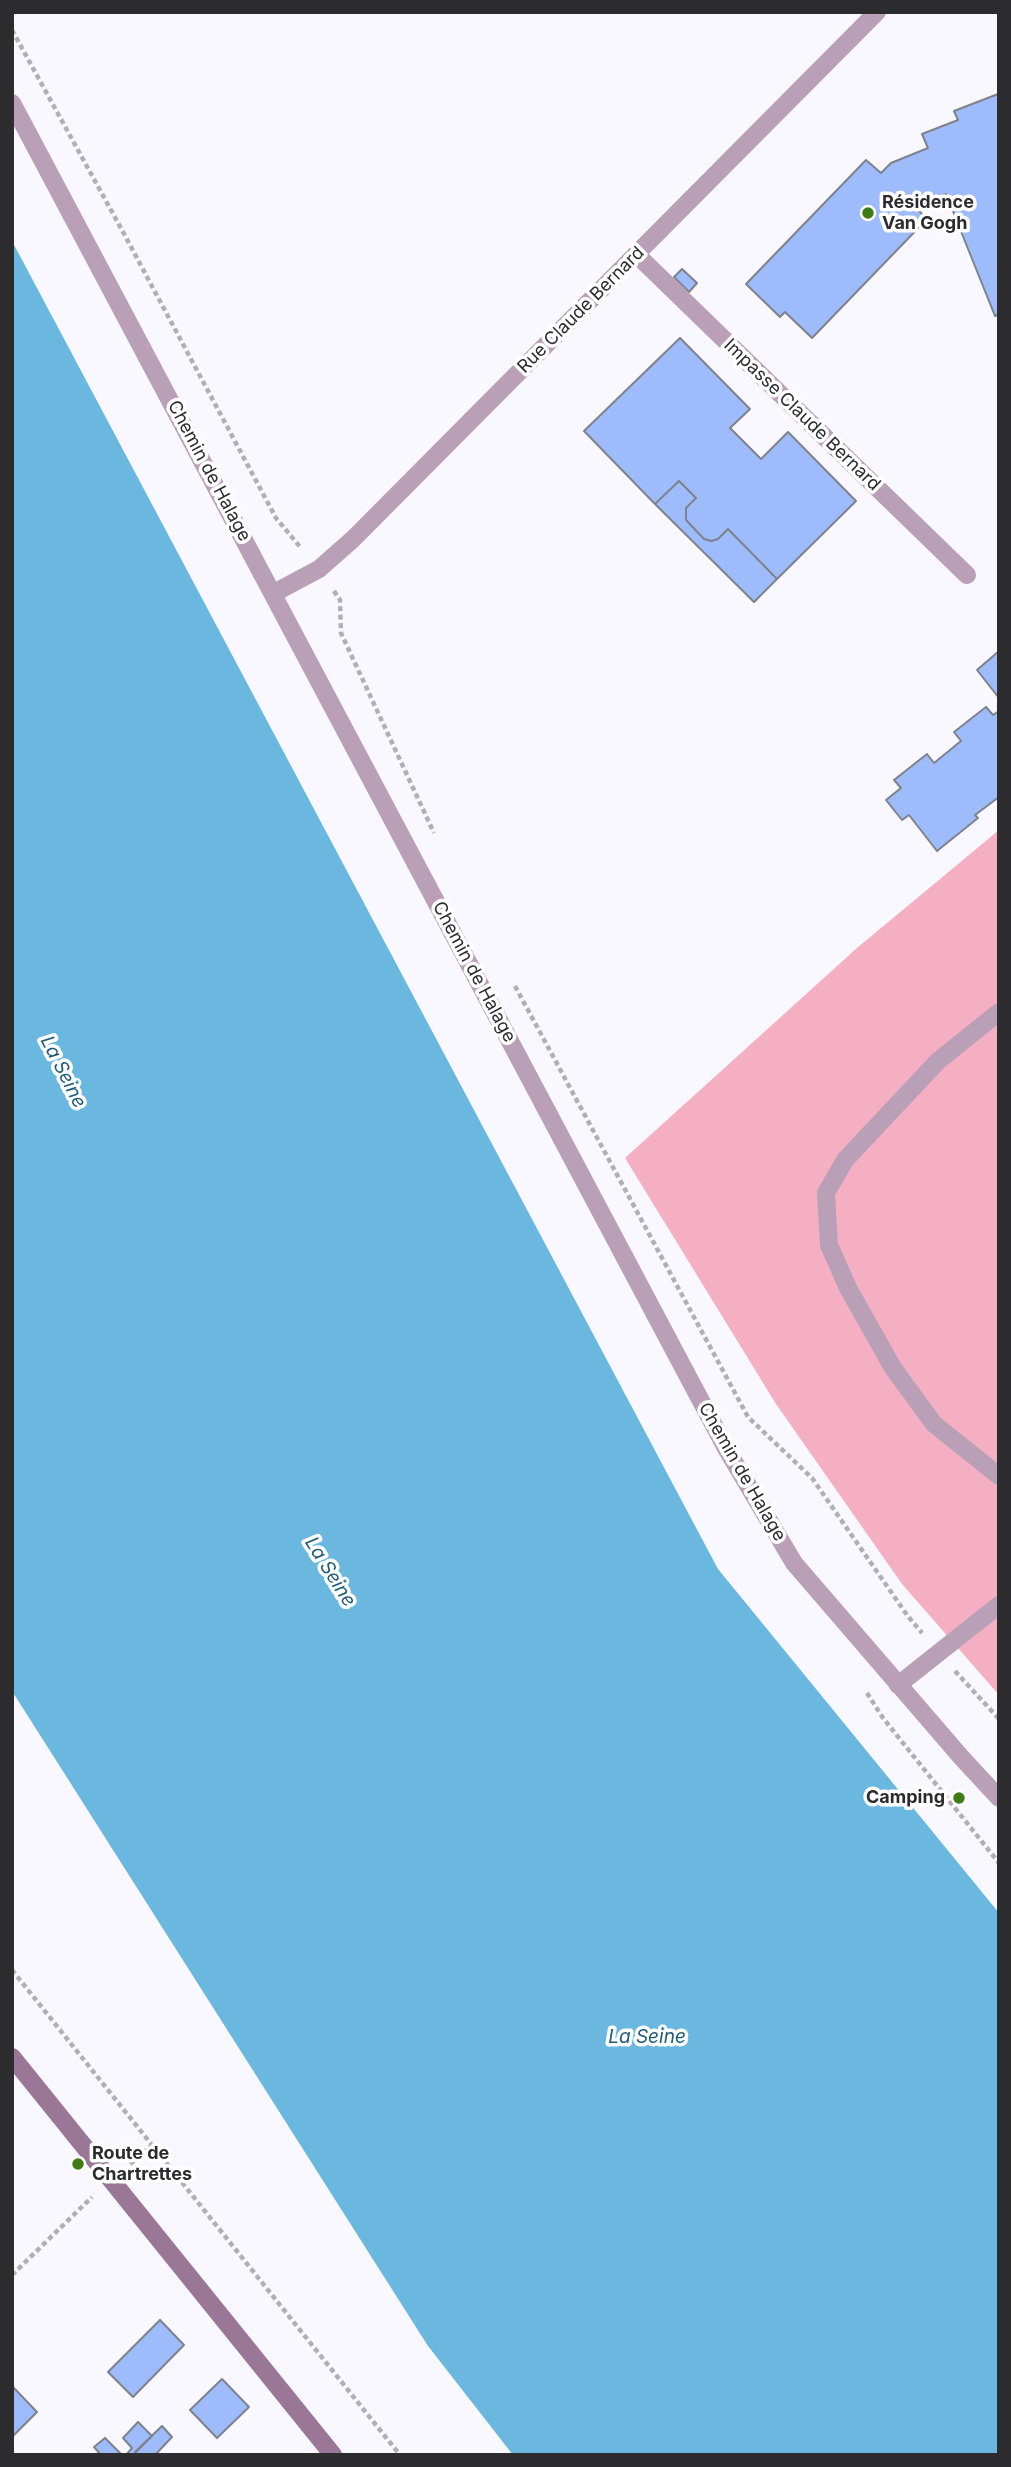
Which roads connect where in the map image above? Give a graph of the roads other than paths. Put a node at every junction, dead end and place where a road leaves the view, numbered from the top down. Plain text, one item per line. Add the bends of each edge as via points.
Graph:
1 (877, 12) edge
2 (12, 103) edge
3 (636, 254) junction
4 (967, 575) dead end
5 (274, 593) junction
6 (999, 1012) edge
7 (999, 1476) edge
8 (999, 1605) edge
9 (898, 1685) junction
10 (999, 1798) edge
11 (12, 2057) edge
12 (333, 2455) edge

1 - 3 street, Rue Claude Bernard
2 - 5 street, Chemin de Halage
3 - 4 street, Impasse Claude Bernard
3 - 5 street, Rue Claude Bernard via 353,539 319,569
5 - 9 street, Chemin de Halage via 727,1450 794,1563
6 - 7 street via 928,1071 845,1160 826,1193 829,1245 893,1368 934,1424
8 - 9 street
9 - 10 street, Chemin de Halage
11 - 12 main road

